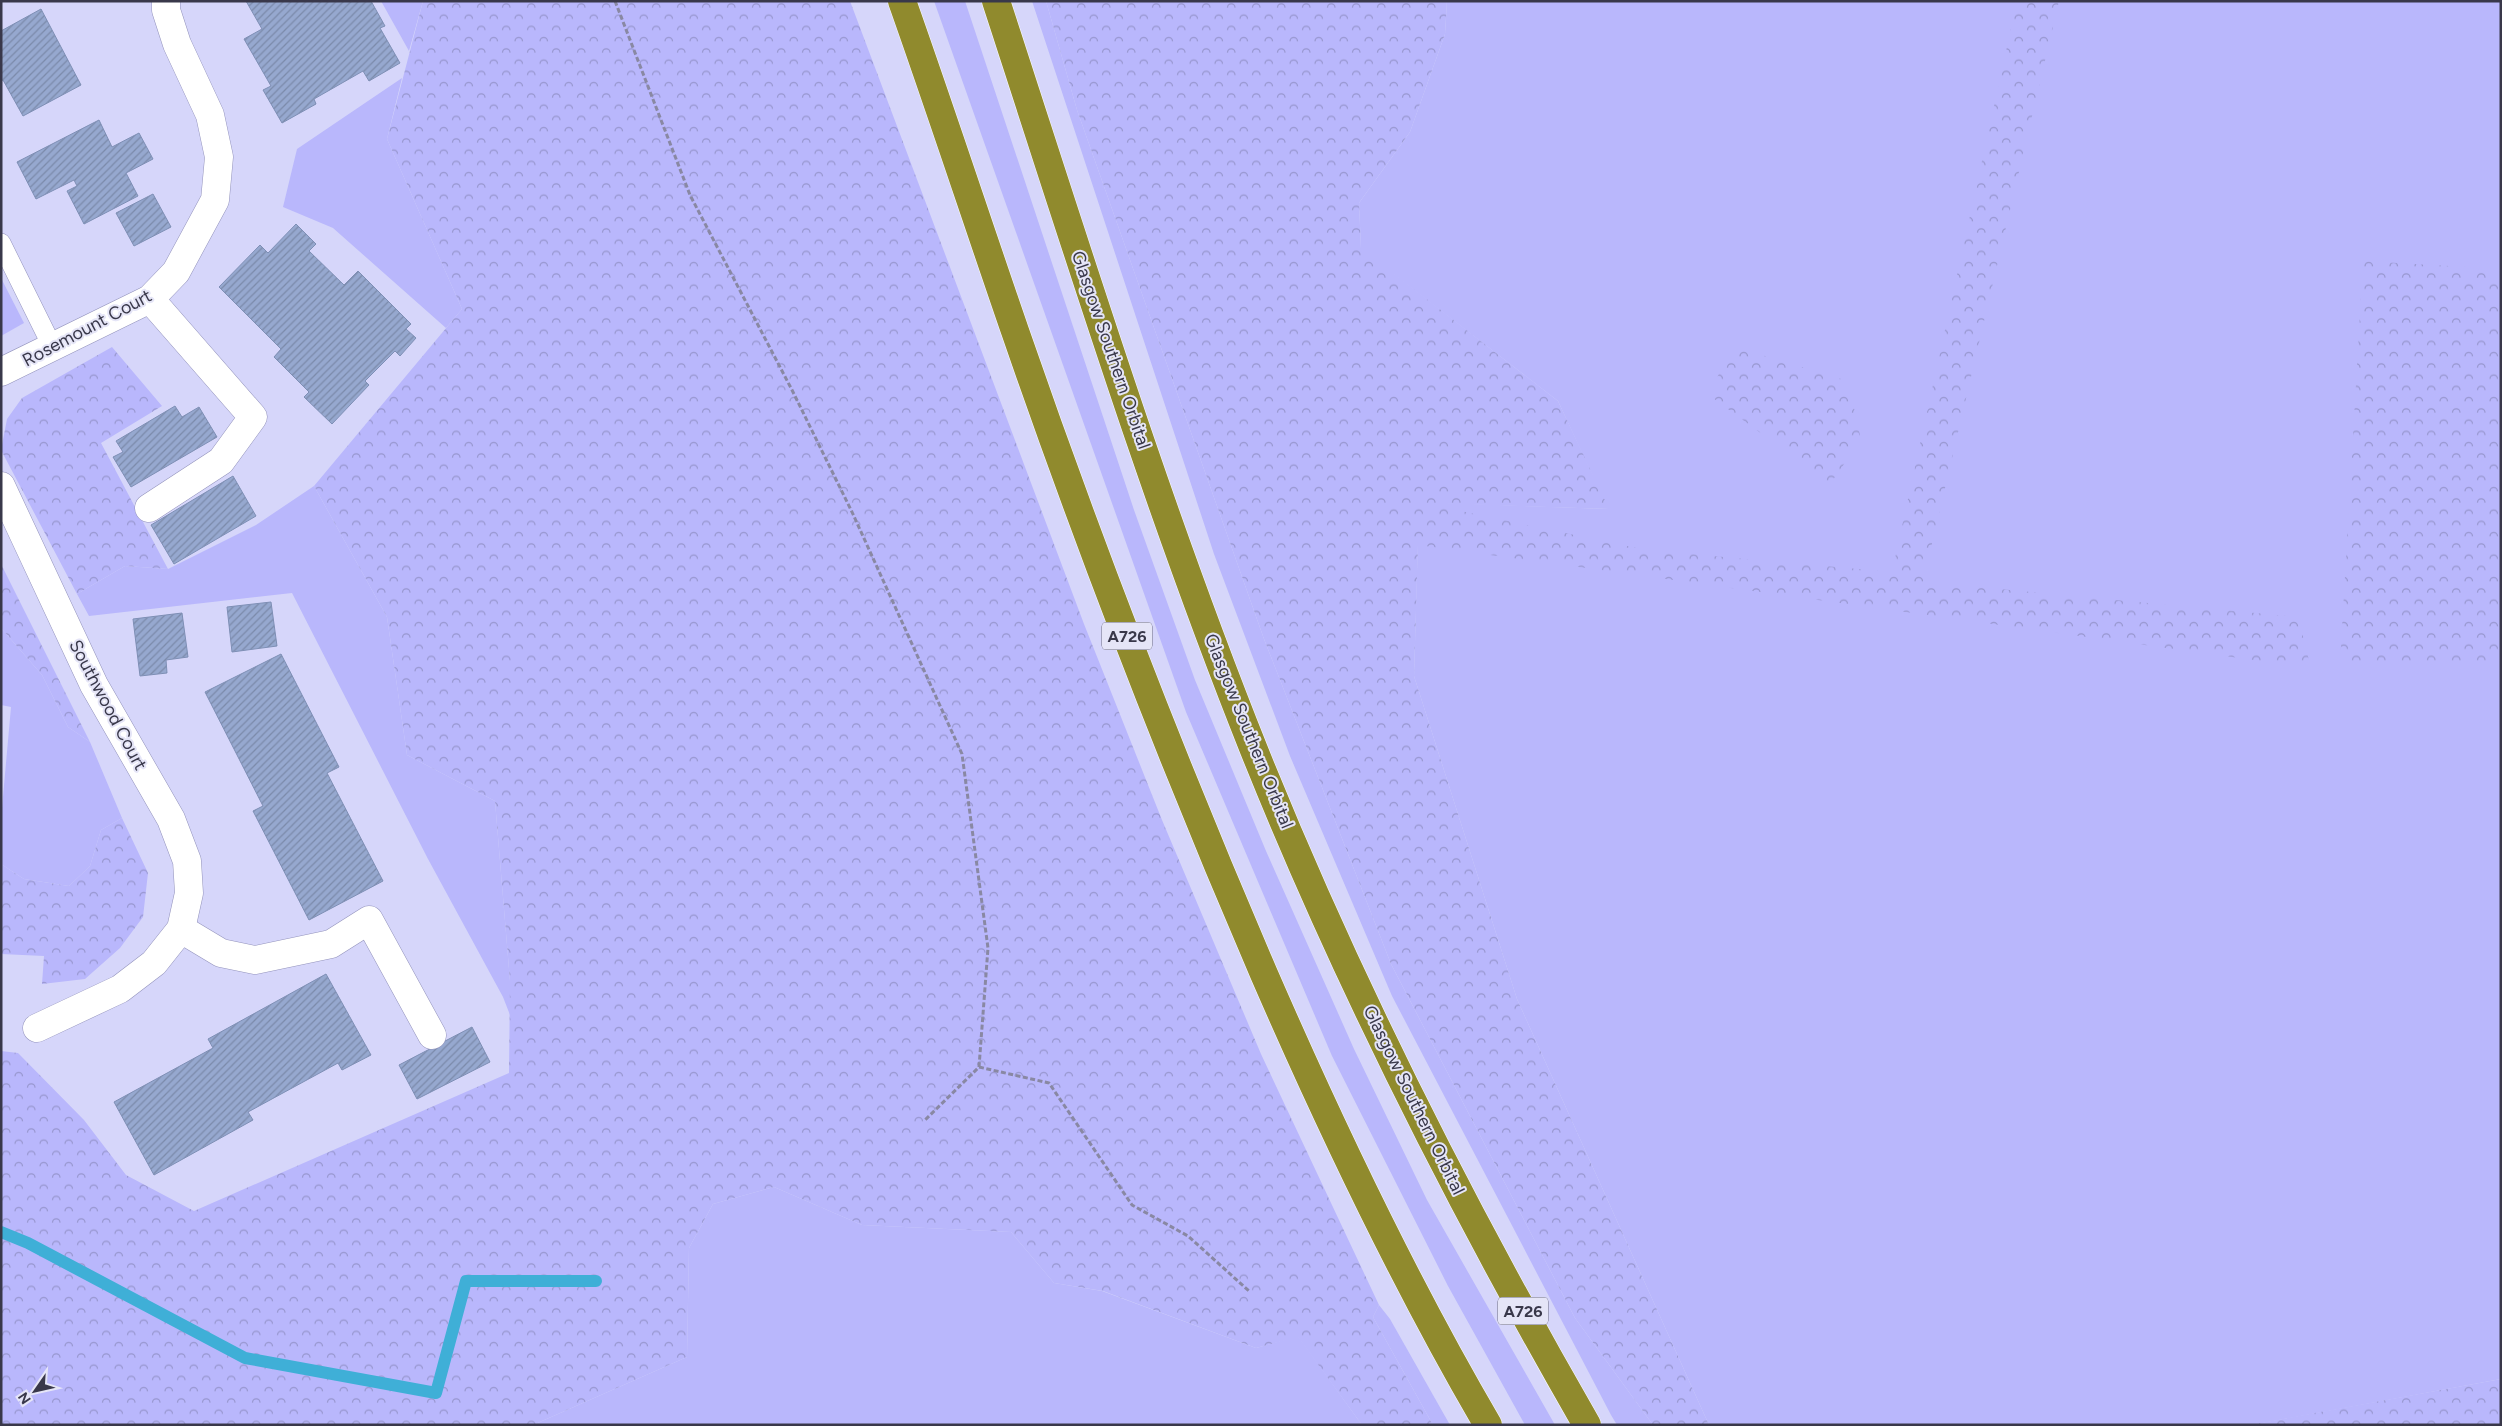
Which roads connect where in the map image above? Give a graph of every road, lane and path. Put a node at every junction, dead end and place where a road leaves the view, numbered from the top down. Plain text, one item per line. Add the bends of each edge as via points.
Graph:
1 (166, 1) edge
2 (615, 1) edge
3 (902, 1) edge
4 (996, 1) edge
5 (1, 243) edge
6 (150, 299) junction
7 (52, 346) junction
8 (1, 372) edge
9 (1, 486) edge
10 (149, 508) dead end
11 (181, 929) junction
12 (37, 1028) dead end
13 (432, 1035) dead end
14 (979, 1067) junction
15 (925, 1120) dead end
16 (1249, 1291) dead end
17 (1488, 1425) edge
18 (1587, 1425) edge

1 - 6 street, Rosemount Court via 177,44 210,115 219,157 215,200 176,272
2 - 14 path via 690,195 848,503 962,754 988,948
3 - 17 highway, A726 via 1092,544 1225,884 1318,1097 1394,1254
4 - 18 highway, Glasgow Southern Orbital / A726 via 1198,604 1256,754 1390,1055 1516,1299
5 - 7 lane
6 - 7 street, Rosemount Court
6 - 10 street via 253,417 221,461
7 - 8 street, Rosemount Court
9 - 11 street, Southwood Court via 94,685 171,819 188,861 189,893
11 - 12 street, Southwood Court via 154,963 120,989
11 - 13 street via 221,953 255,960 331,944 369,920
14 - 15 path
14 - 16 path via 1049,1083 1132,1205 1188,1236

